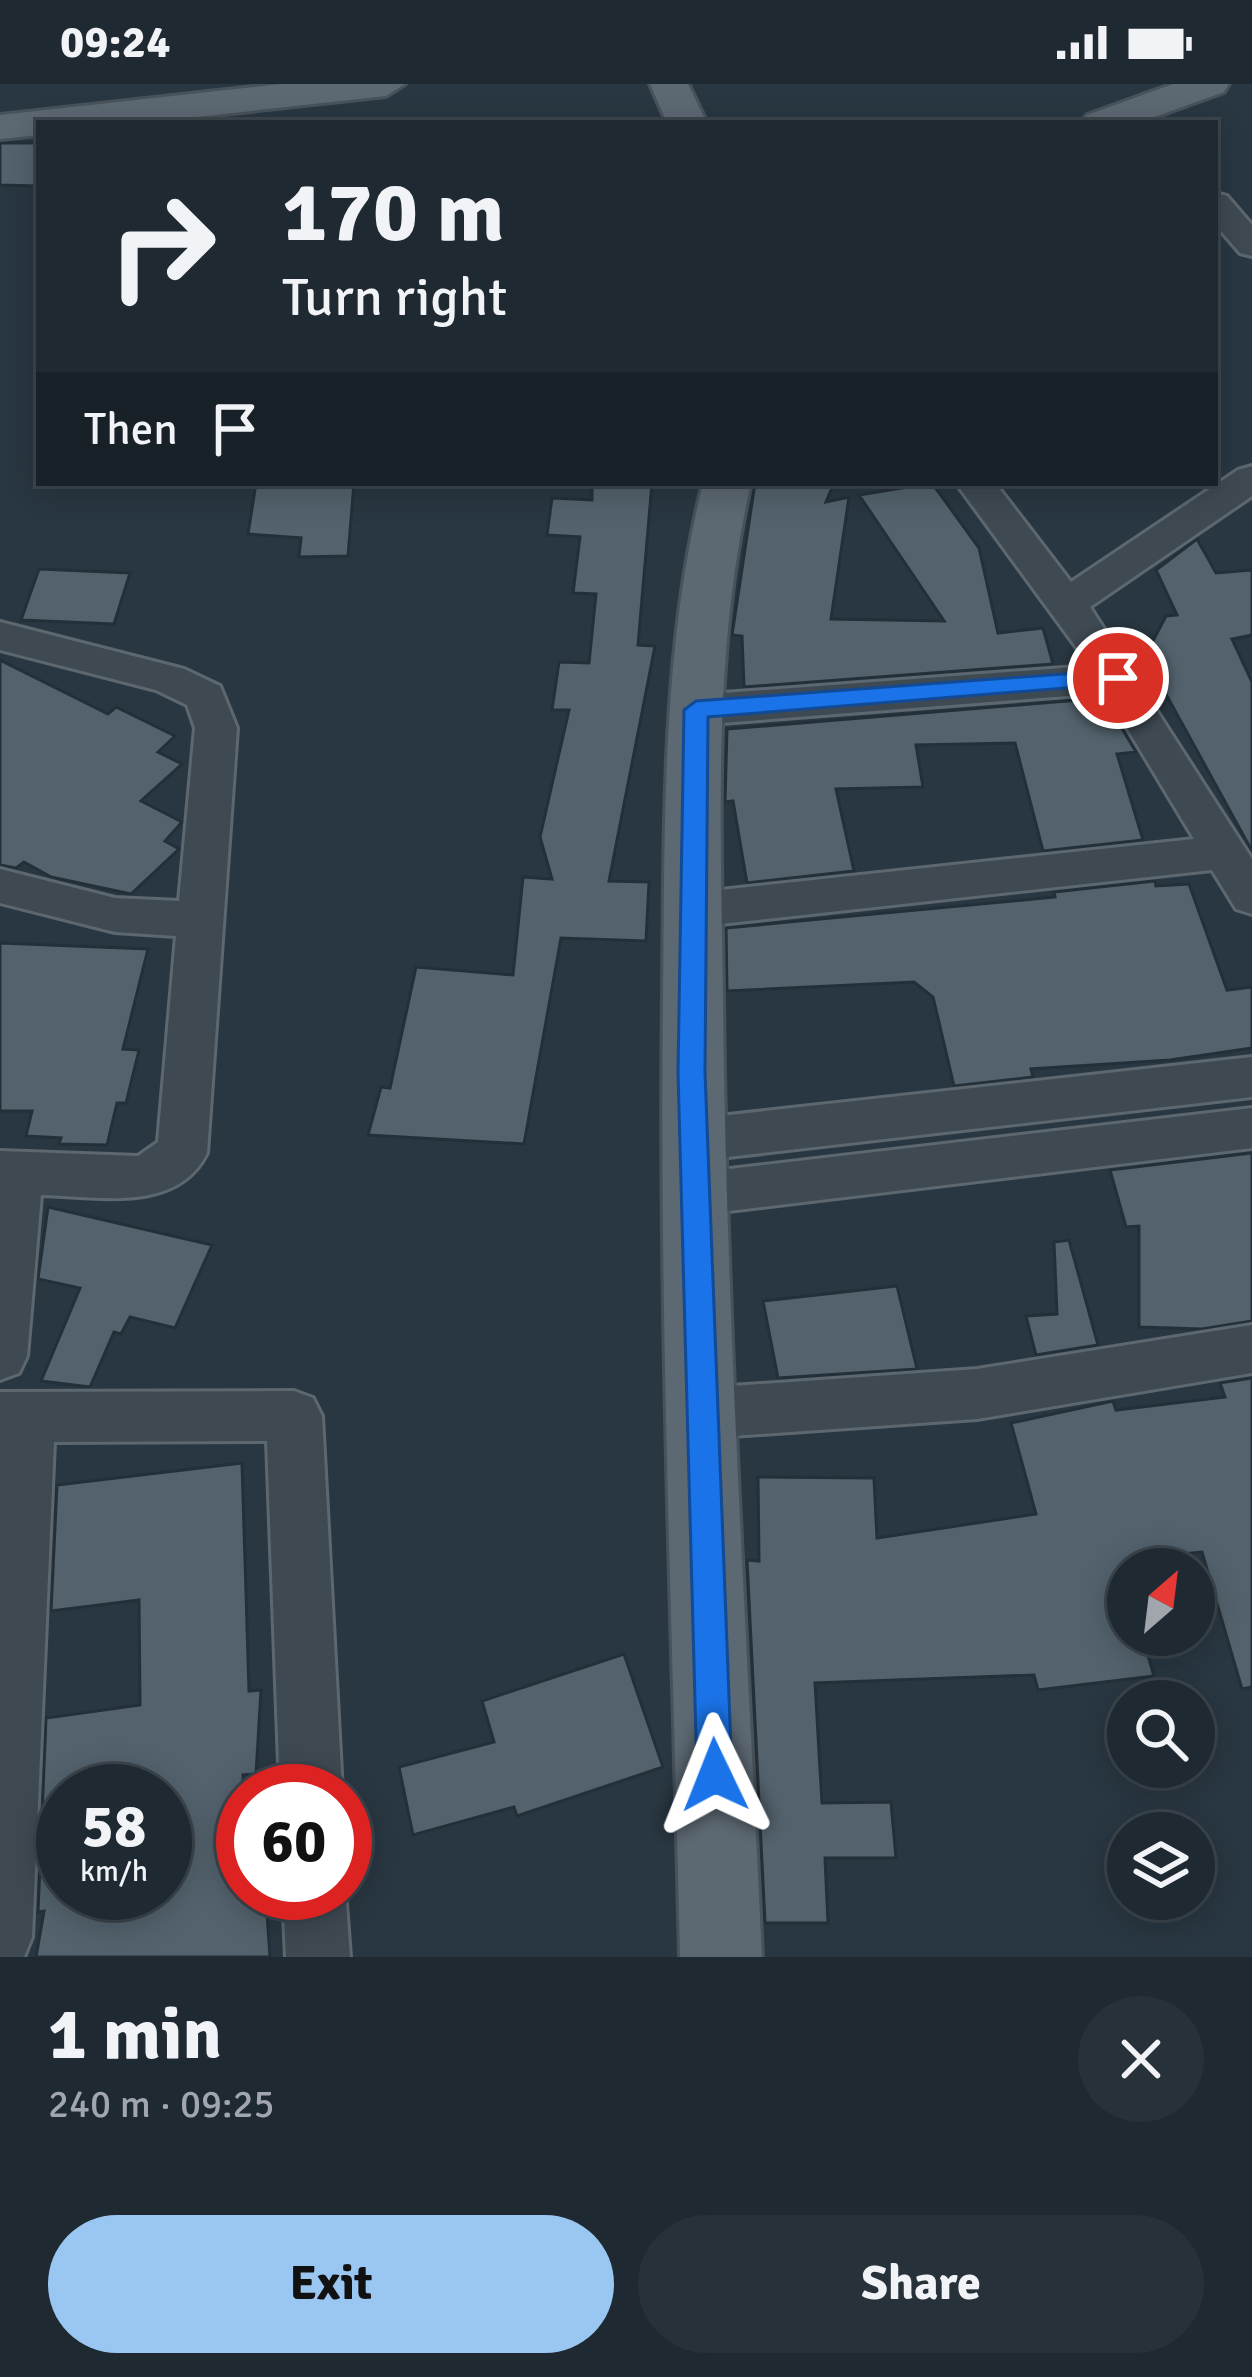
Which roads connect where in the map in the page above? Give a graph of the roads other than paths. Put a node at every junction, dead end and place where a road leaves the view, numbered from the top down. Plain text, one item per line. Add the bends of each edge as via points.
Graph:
1 (386, 84) edge
2 (669, 84) edge
3 (1197, 86) edge
4 (293, 90) edge
5 (1127, 119) edge
6 (55, 120) edge
7 (686, 120) edge
8 (36, 122) edge
9 (0, 127) edge
10 (1218, 206) edge
11 (1252, 246) edge
12 (1252, 478) edge
13 (726, 486) edge
14 (977, 486) edge
15 (1065, 605) junction
16 (0, 636) edge
17 (1118, 678) junction
18 (696, 710) junction
19 (1226, 852) junction
20 (0, 886) edge
21 (1252, 897) edge
22 (693, 910) junction
23 (204, 920) junction
24 (1252, 1077) edge
25 (1252, 1127) edge
26 (694, 1167) junction
27 (9, 1173) edge
28 (1252, 1349) edge
29 (0, 1356) edge
30 (703, 1413) junction
31 (14, 1417) edge
32 (309, 1764) edge
33 (316, 1920) edge
34 (0, 1937) edge
35 (318, 1957) edge
36 (721, 1957) edge

1 - 4 main road
2 - 7 main road
3 - 5 main road
4 - 6 main road
8 - 9 main road
10 - 11 street
12 - 15 street
13 - 18 main road via 707,552
14 - 15 street
15 - 17 street
16 - 23 street via 205,696 216,728
17 - 18 street
17 - 19 street
18 - 22 main road
19 - 21 street
19 - 22 street
20 - 23 street via 116,915
22 - 26 main road
23 - 27 street via 182,1153 146,1177
24 - 26 street
25 - 26 street
26 - 30 main road
27 - 29 street
28 - 30 street via 977,1394
30 - 36 main road
31 - 32 street via 294,1416
31 - 34 street
33 - 35 street

